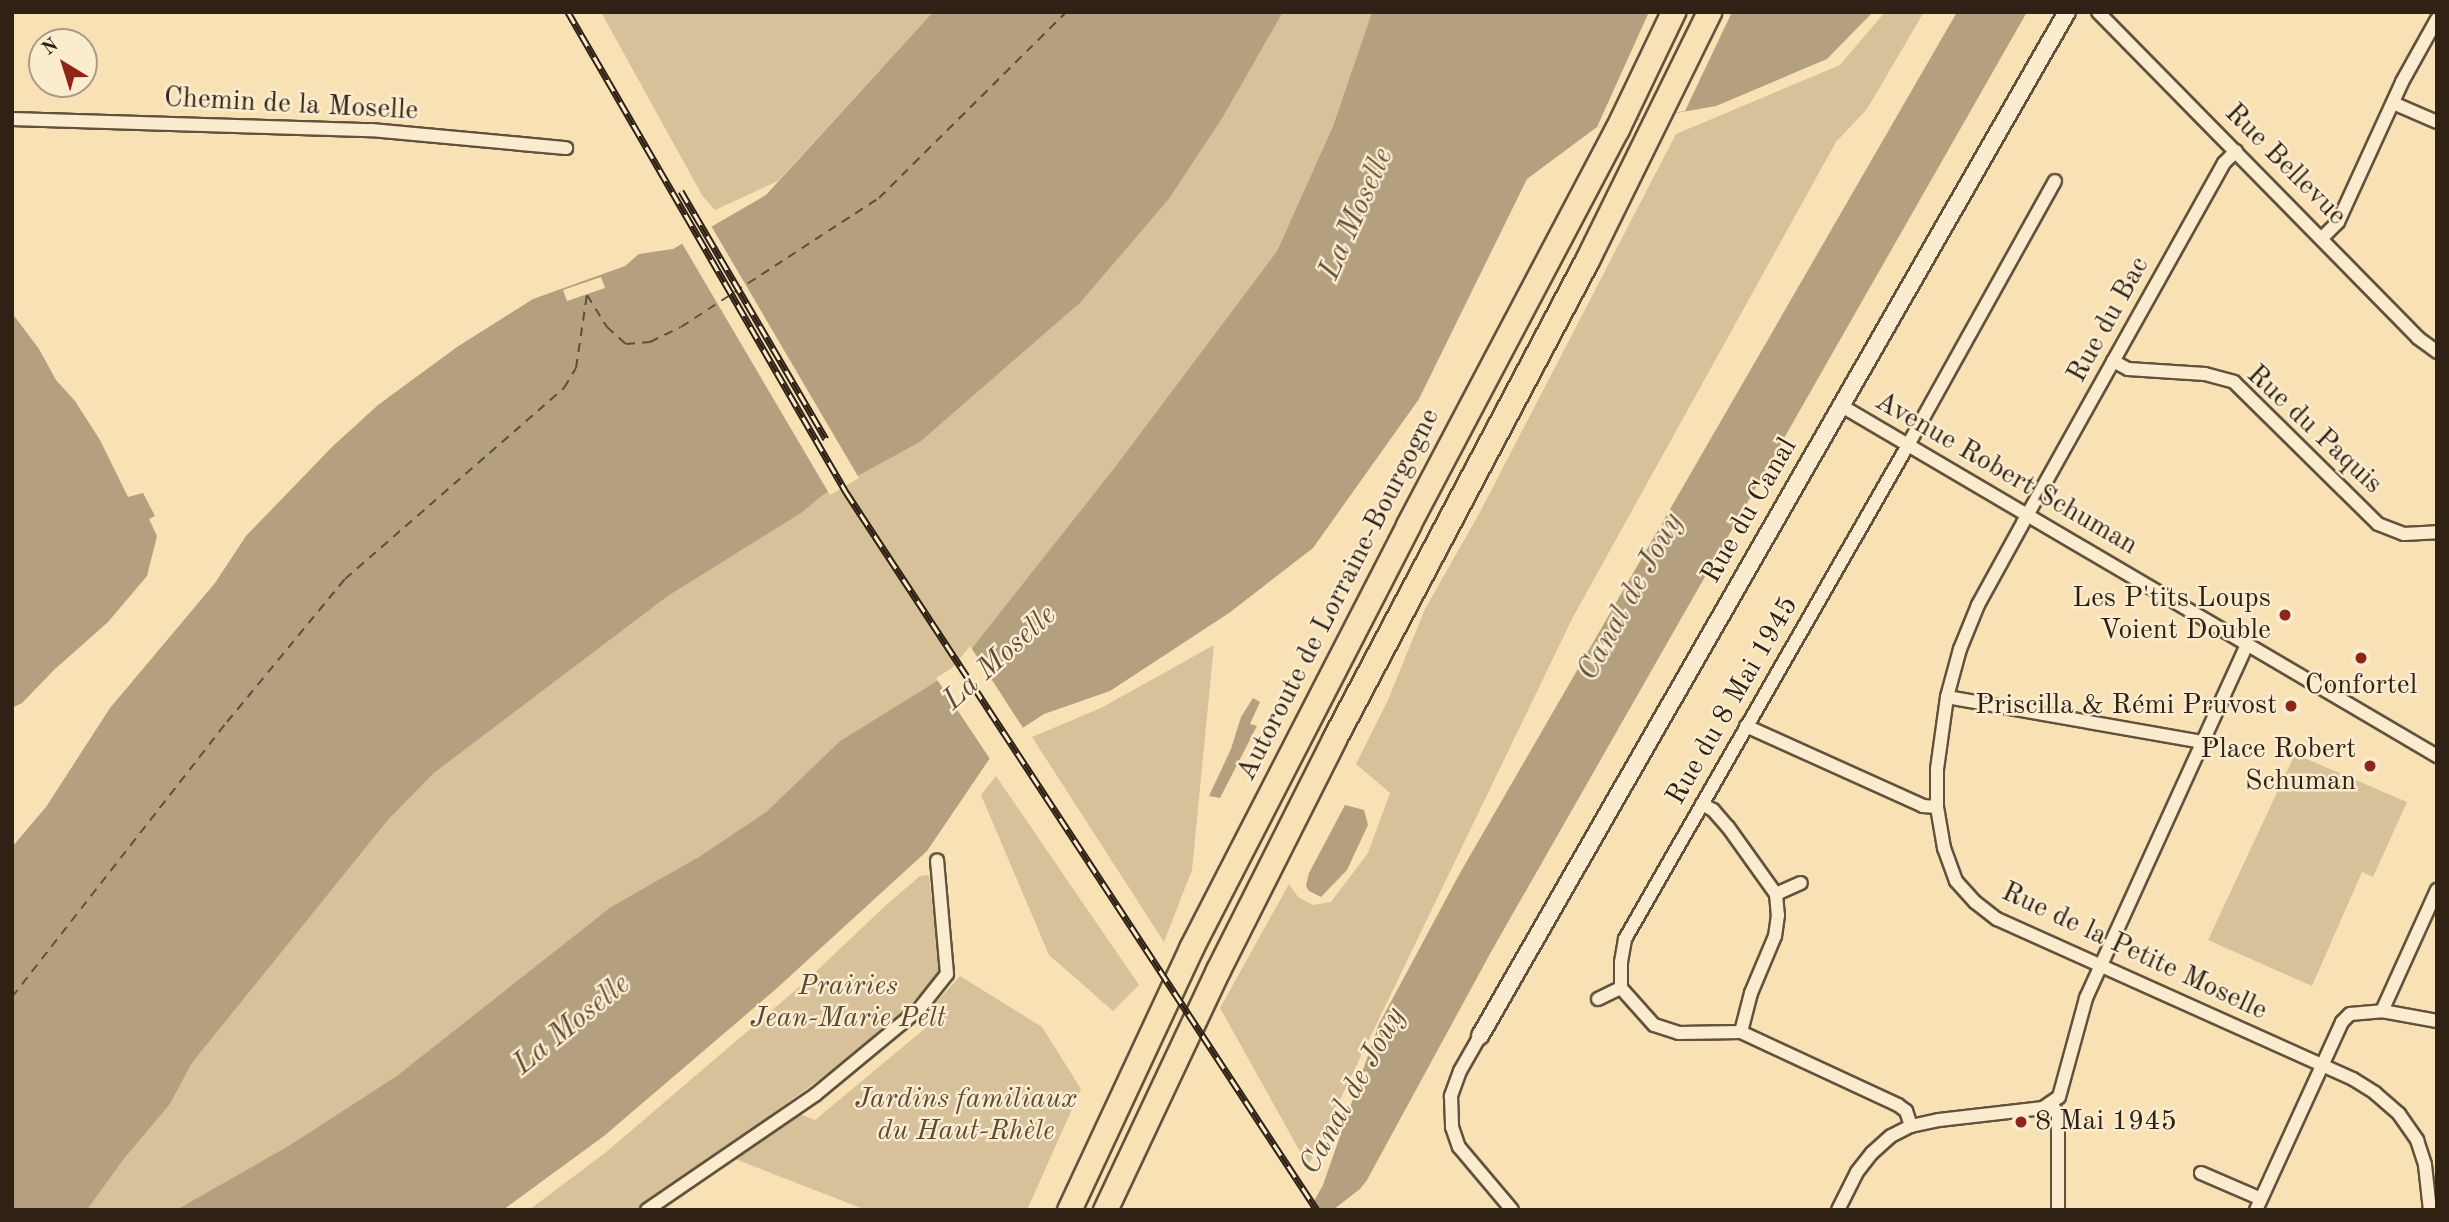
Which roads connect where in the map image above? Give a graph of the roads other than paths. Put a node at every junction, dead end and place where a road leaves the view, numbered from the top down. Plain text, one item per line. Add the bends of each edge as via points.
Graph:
1 (1673, 12) edge
2 (1709, 12) edge
3 (2067, 12) edge
4 (2098, 12) edge
5 (2437, 19) edge
6 (2393, 103) junction
7 (12, 119) edge
8 (2437, 122) edge
9 (566, 148) dead end
10 (2236, 151) junction
11 (2054, 181) dead end
12 (2322, 238) junction
13 (2437, 352) edge
14 (2113, 362) junction
15 (1840, 405) junction
16 (1908, 445) junction
17 (2028, 516) junction
18 (2437, 532) edge
19 (2247, 644) junction
20 (1947, 697) junction
21 (1746, 726) junction
22 (2203, 741) junction
23 (2437, 757) edge
24 (1702, 804) junction
25 (1937, 807) junction
26 (937, 860) dead end
27 (1801, 883) dead end
28 (2437, 890) edge
29 (1776, 894) junction
30 (2100, 966) junction
31 (1621, 988) junction
32 (1598, 999) dead end
33 (2382, 1011) junction
34 (2437, 1021) edge
35 (1741, 1032) junction
36 (1480, 1036) joint
37 (2323, 1066) junction
38 (2052, 1104) junction
39 (1911, 1126) junction
40 (2201, 1173) dead end
41 (2259, 1205) edge
42 (647, 1210) edge
43 (1069, 1210) edge
44 (1105, 1210) edge
45 (1512, 1210) edge
46 (1838, 1210) edge
47 (2058, 1210) edge
48 (2430, 1210) edge

1 - 43 highway, Autoroute de Lorraine-Bourgogne via 1617,129 1204,923
2 - 44 highway via 1655,127 1334,739
3 - 15 street, Rue du Canal
4 - 10 street, Rue Bellevue
5 - 6 street
6 - 8 street
6 - 12 street via 2338,222
7 - 9 street, Chemin de la Moselle via 371,130
10 - 12 street, Rue Bellevue
10 - 14 street, Rue du Bac via 2224,163
11 - 16 street, Rue du 8 Mai 1945
12 - 13 street, Rue Bellevue
14 - 17 street, Rue du Bac
14 - 18 street, Rue du Paquis via 2128,369 2205,374 2234,382 2378,524 2404,534
15 - 16 street, Avenue Robert Schuman
15 - 36 street, Rue du Canal
16 - 17 street, Avenue Robert Schuman
16 - 21 street, Rue du 8 Mai 1945
17 - 19 street, Avenue Robert Schuman
17 - 20 street, Rue de la Petite Moselle via 1978,605
19 - 22 street
19 - 23 street, Avenue Robert Schuman
20 - 22 street
20 - 25 street, Rue de la Petite Moselle
21 - 24 street, Rue du 8 Mai 1945
21 - 25 street via 1923,806
22 - 30 street
24 - 29 street via 1728,827
24 - 31 street, Rue du 8 Mai 1945 via 1625,939
25 - 30 street, Rue de la Petite Moselle via 1956,881 1975,902 1997,919
26 - 42 street via 947,974 920,1008 816,1095
27 - 29 street
28 - 33 street
29 - 35 street via 1775,936 1751,993
30 - 37 street, Rue de la Petite Moselle
30 - 38 street via 2080,1014 2063,1090
31 - 32 street
31 - 35 street via 1654,1025 1679,1033
33 - 34 street
33 - 37 street via 2350,1014
35 - 39 street via 1898,1105 1906,1111
36 - 45 street via 1451,1096 1452,1127 1459,1147
37 - 41 street
37 - 48 street, Rue de la Petite Moselle via 2375,1093 2399,1114 2421,1152
38 - 39 street
38 - 47 street via 2058,1116
39 - 46 street via 1872,1153
40 - 41 street

